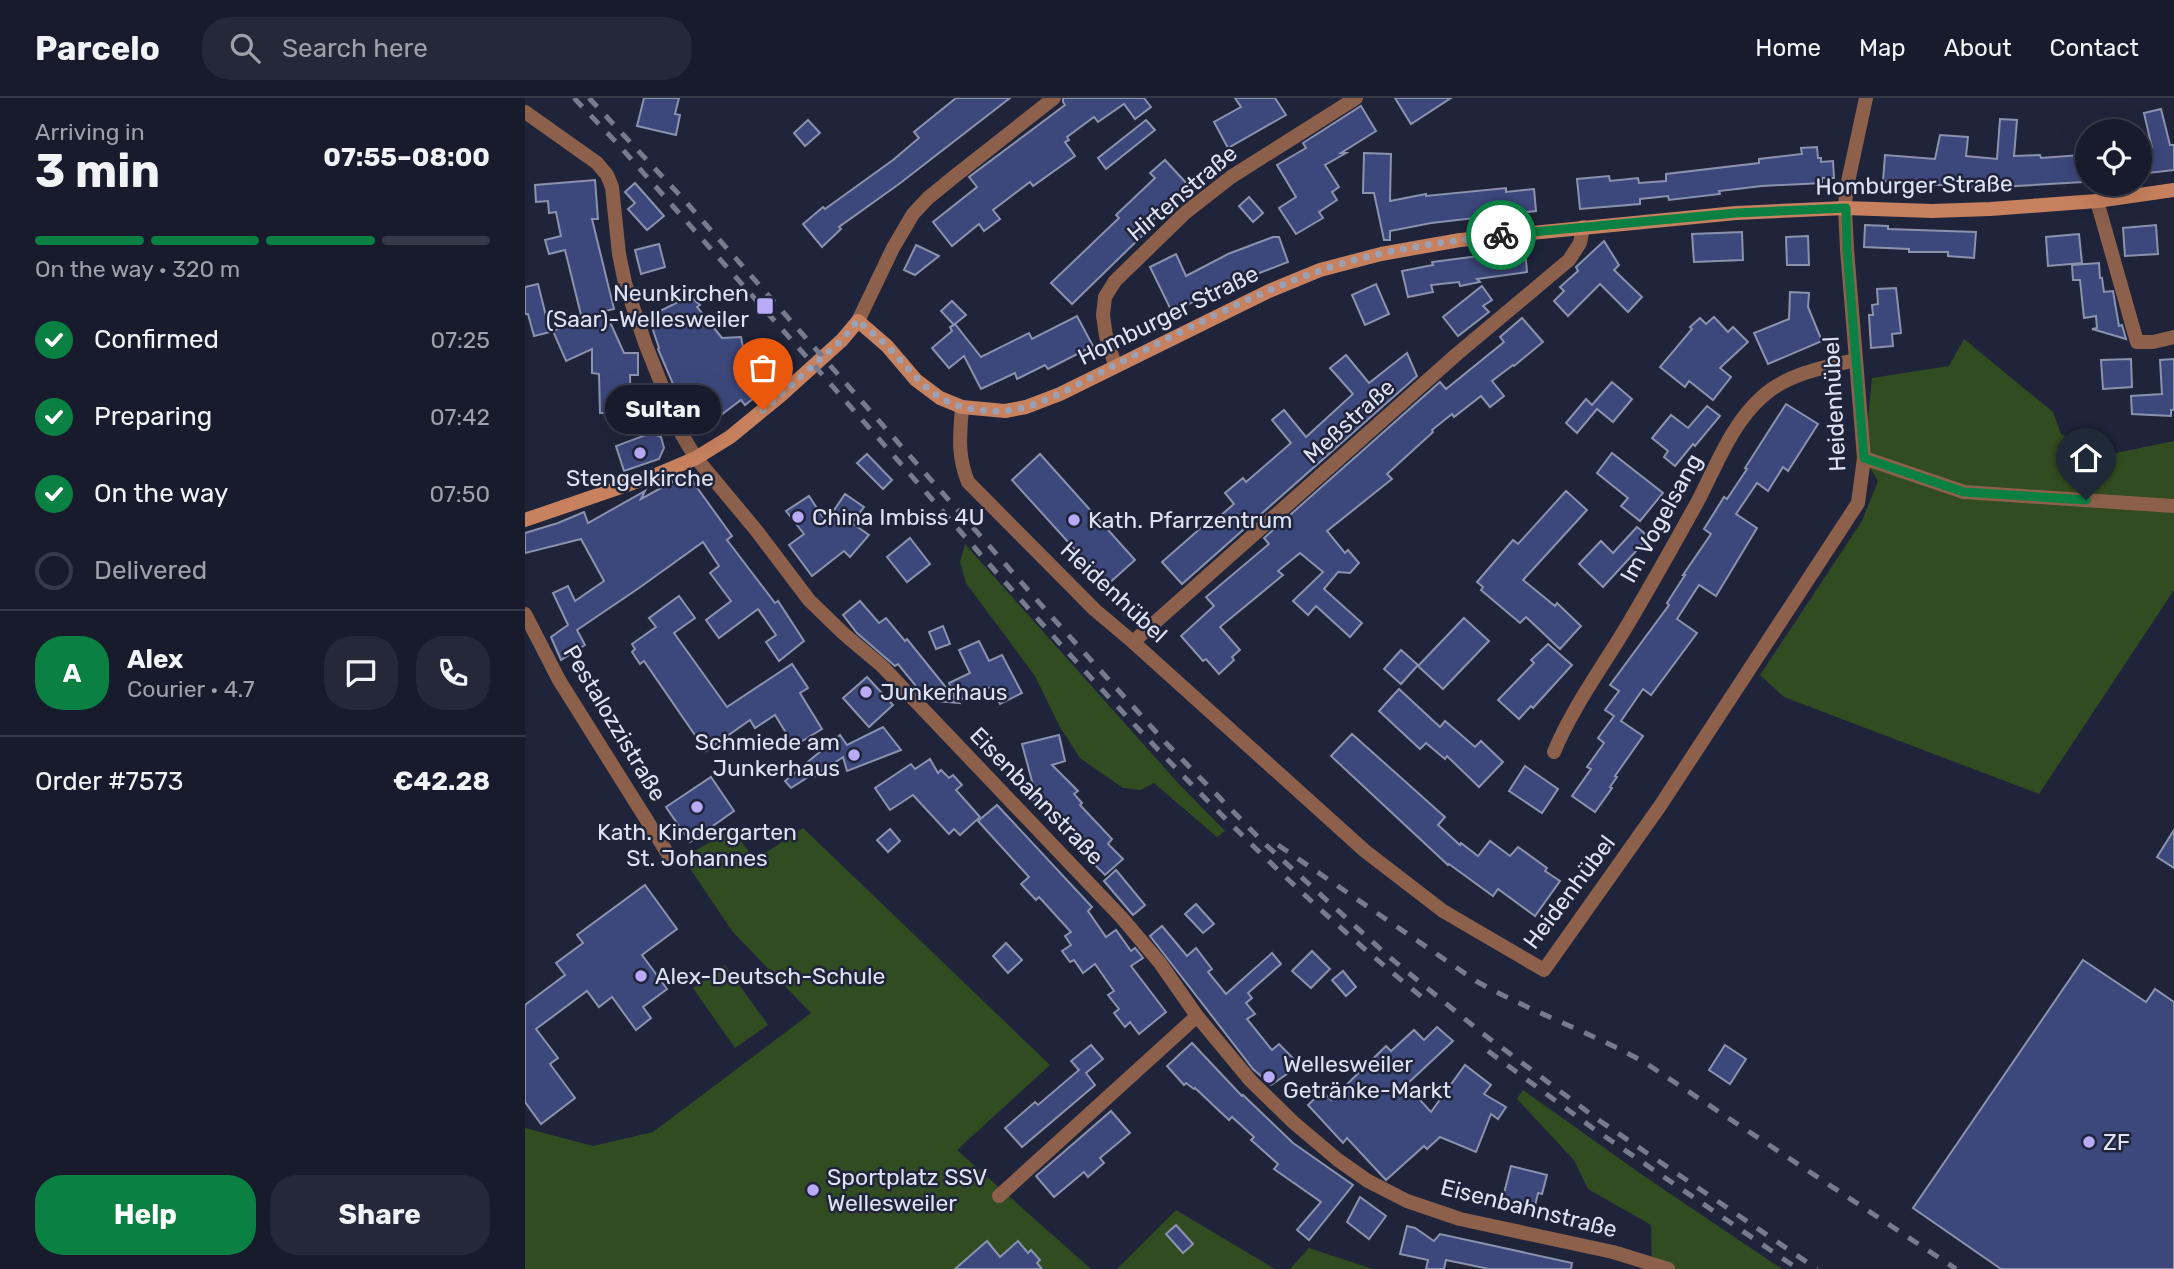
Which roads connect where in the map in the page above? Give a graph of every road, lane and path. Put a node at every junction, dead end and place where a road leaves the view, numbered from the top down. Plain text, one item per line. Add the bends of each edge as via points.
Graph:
1 (1055, 98) edge
2 (1356, 98) edge
3 (1865, 98) edge
4 (525, 113) edge
5 (2174, 190) edge
6 (2097, 201) junction
7 (1846, 208) junction
8 (1583, 227) junction
9 (858, 320) junction
10 (2174, 337) edge
11 (1856, 360) junction
12 (1115, 365) junction
13 (962, 407) junction
14 (696, 458) junction
15 (1864, 458) junction
16 (2174, 506) edge
17 (525, 520) edge
18 (525, 614) edge
19 (1133, 642) junction
20 (1554, 752) dead end
21 (668, 854) dead end
22 (1197, 1016) junction
23 (999, 1196) dead end
24 (1668, 1269) edge

1 - 9 street via 913,214
2 - 12 street, Hirtenstraße via 1230,177 1115,281 1105,298 1103,315
3 - 7 street, Heidenhübel
4 - 14 street, Eisenbahnstraße via 597,163 607,175 625,283 671,411
5 - 6 main road, Homburger Straße
6 - 7 main road, Homburger Straße via 1967,210
6 - 10 street via 2137,342
7 - 8 main road, Homburger Straße
7 - 11 street, Heidenhübel
8 - 12 main road, Homburger Straße via 1460,240 1320,270
8 - 19 street, Meßstraße via 1569,260
9 - 13 main road, Homburger Straße via 916,380
9 - 14 main road via 780,396
11 - 15 street, Heidenhübel
11 - 20 street, Im Vogelsang via 1797,376 1749,409 1631,619 1577,704
12 - 13 main road, Homburger Straße via 1026,407 1005,411
13 - 19 street, Heidenhübel via 959,447 968,482 1094,610
14 - 17 main road
14 - 22 street, Eisenbahnstraße via 809,600 882,666 1122,918
15 - 16 street via 1964,492
15 - 19 street, Heidenhübel via 1858,503 1847,523 1660,806 1544,970 1443,911 1365,851
18 - 21 street, Pestalozzistraße via 559,680
22 - 23 street
22 - 24 street, Eisenbahnstraße via 1250,1080 1293,1122 1368,1181 1407,1201 1460,1219 1613,1252

